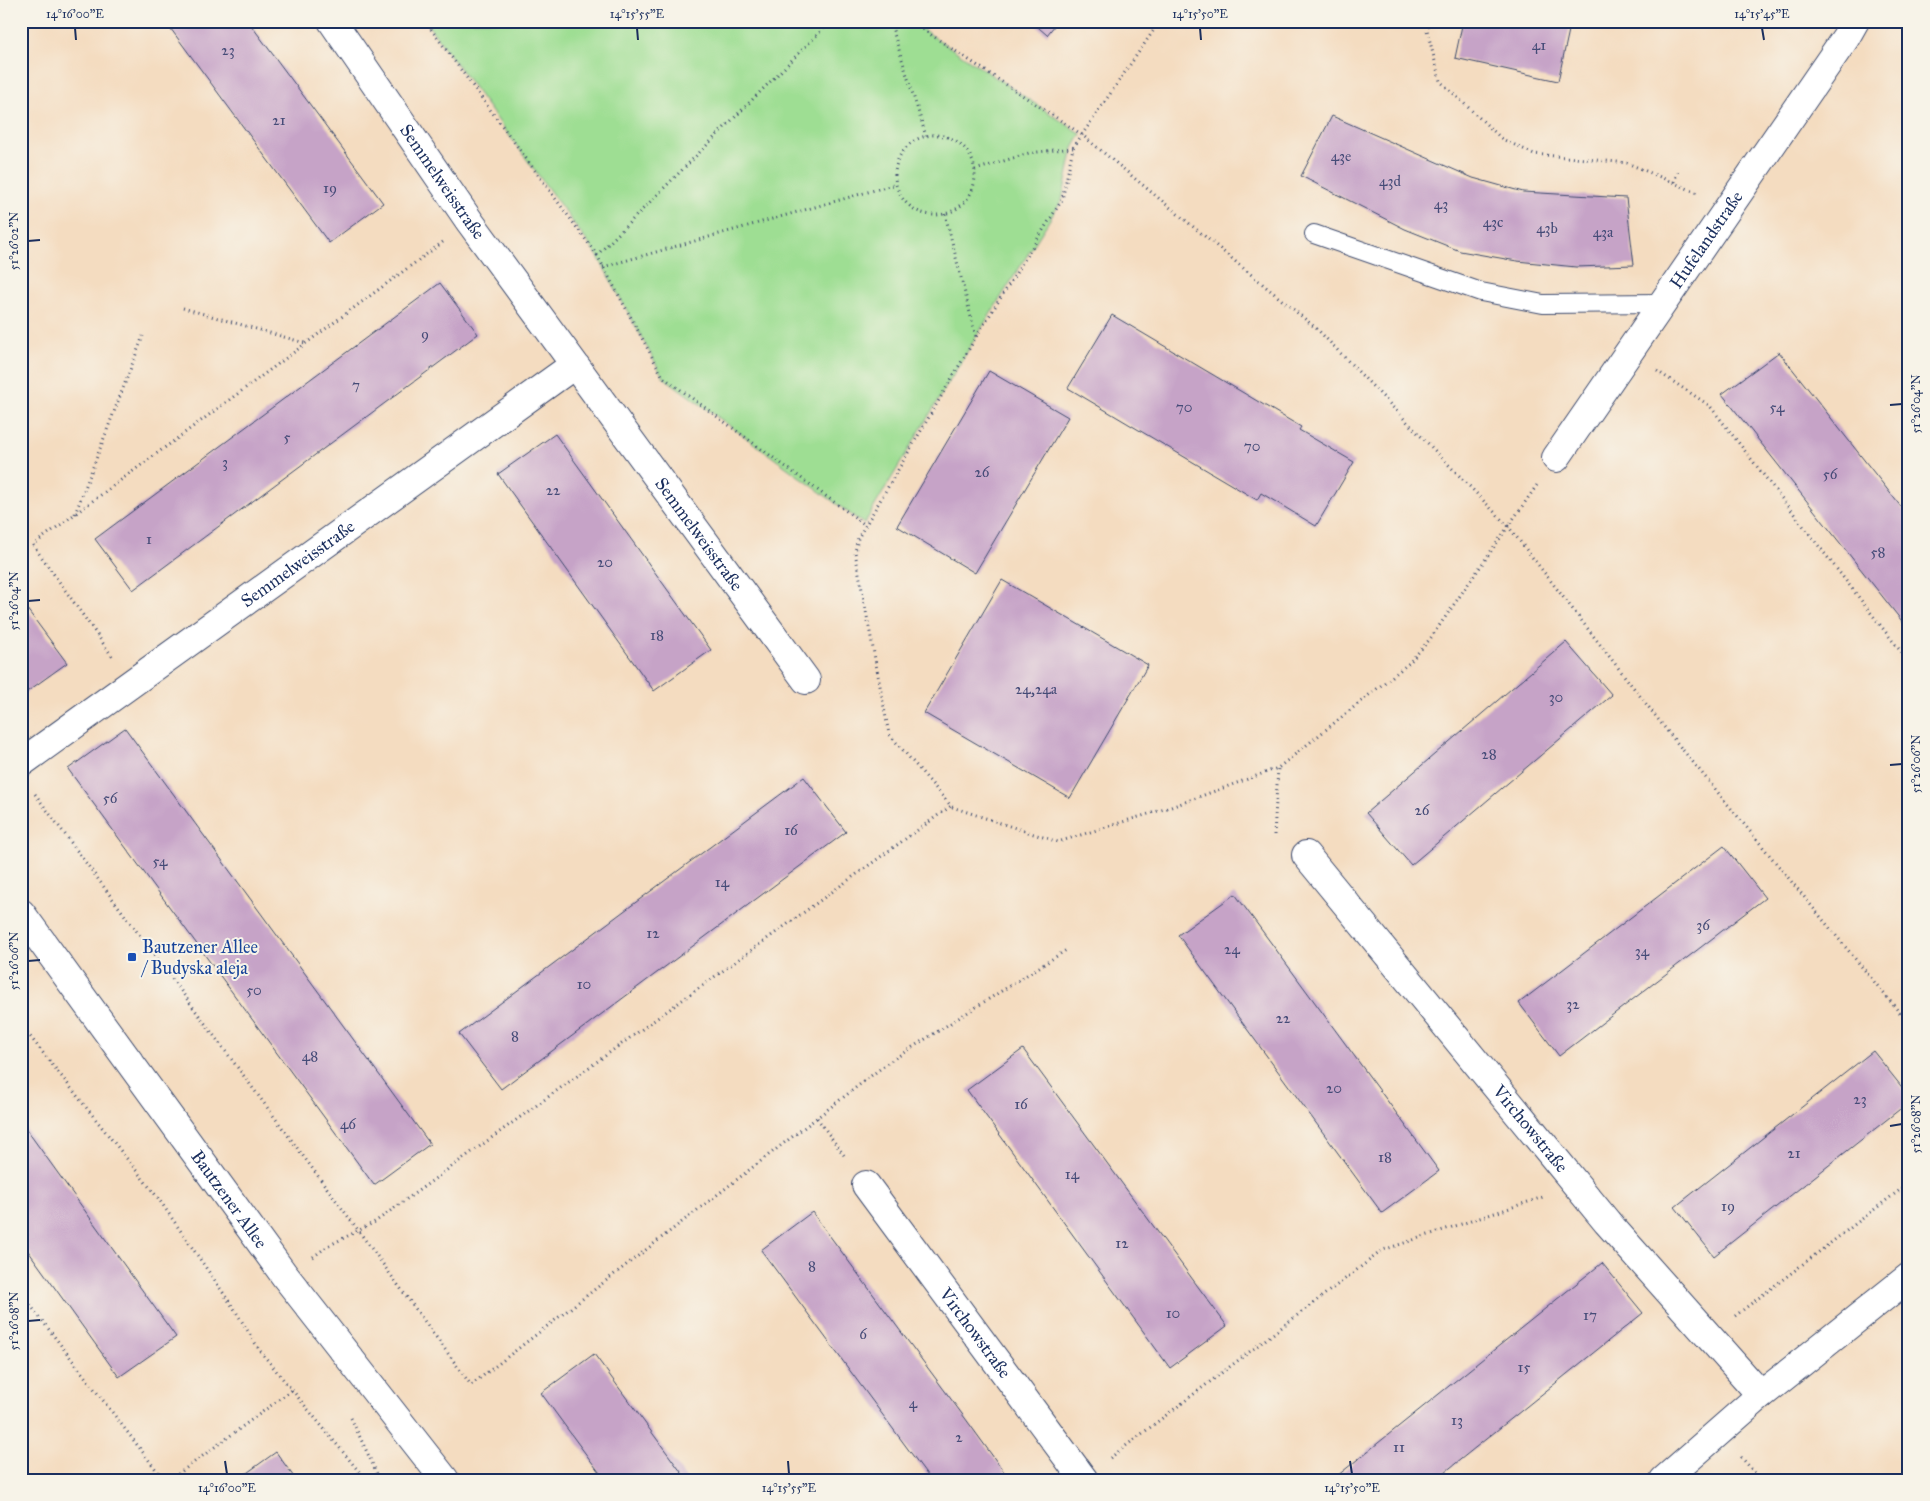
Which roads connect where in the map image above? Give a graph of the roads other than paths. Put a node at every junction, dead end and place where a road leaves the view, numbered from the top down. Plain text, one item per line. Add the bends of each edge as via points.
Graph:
1 (332, 21) edge
2 (1855, 21) edge
3 (1314, 234) dead end
4 (1663, 303) junction
5 (574, 365) junction
6 (1556, 458) road end
7 (806, 680) dead end
8 (21, 763) edge
9 (1306, 855) dead end
10 (21, 913) edge
11 (866, 1185) road end
12 (1909, 1277) edge
13 (1761, 1395) junction
14 (1084, 1479) edge
15 (445, 1480) edge
16 (1664, 1480) edge

1 - 5 street, Semmelweisstraße via 470,222
2 - 4 street, Hufelandstraße
3 - 4 lane via 1481,292 1543,304
4 - 6 street, Hufelandstraße
5 - 7 street, Semmelweisstraße
5 - 8 street, Semmelweisstraße
9 - 13 street, Virchowstraße via 1576,1185
10 - 15 street, Bautzener Allee via 285,1276
11 - 14 street, Virchowstraße
12 - 13 street
13 - 16 street

